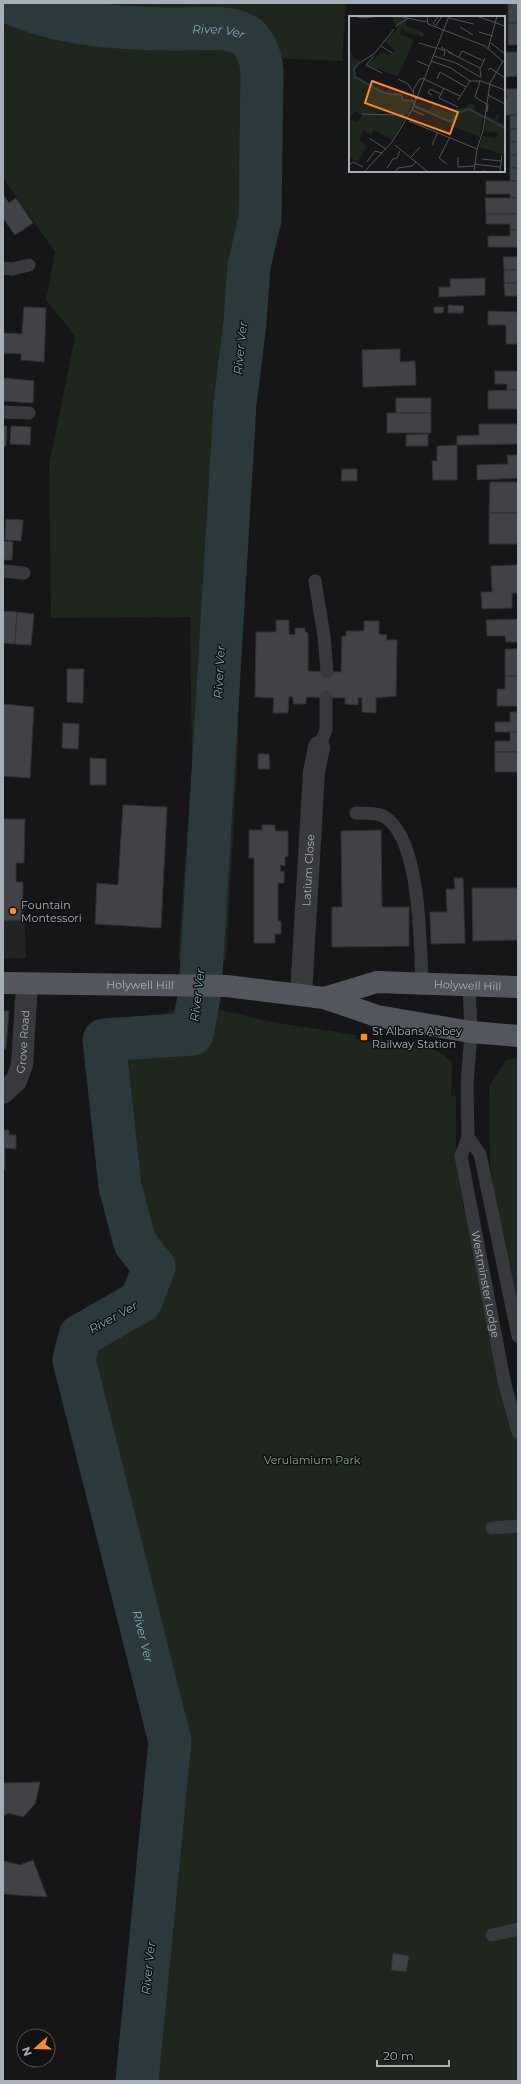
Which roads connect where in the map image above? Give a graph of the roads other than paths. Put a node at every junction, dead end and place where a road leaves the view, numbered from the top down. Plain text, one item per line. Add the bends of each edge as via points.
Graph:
1 (29, 265) dead end
2 (3, 268) edge
3 (3, 412) edge
4 (29, 413) dead end
5 (3, 571) edge
6 (24, 573) dead end
7 (315, 581) dead end
8 (326, 672) dead end
9 (326, 697) dead end
10 (319, 747) joint
11 (356, 813) dead end
12 (3, 983) edge
13 (422, 983) junction
14 (27, 984) junction
15 (469, 985) junction
16 (518, 987) edge
17 (301, 994) junction
18 (324, 998) junction
19 (471, 1032) junction
20 (518, 1036) edge
21 (3, 1093) edge
22 (468, 1137) junction
23 (518, 1336) edge
24 (518, 1432) edge
25 (518, 1526) edge
26 (492, 1528) dead end
27 (518, 1929) edge
28 (492, 1934) dead end

1 - 2 lane via 12,269
3 - 4 lane
5 - 6 lane
7 - 8 lane via 324,636
9 - 10 lane via 326,730
10 - 17 street, Latium Close via 314,772
11 - 13 lane via 382,815 394,825 412,861
12 - 14 main road, Holywell Hill
13 - 15 main road, Holywell Hill
13 - 18 main road, Holywell Hill via 377,982
14 - 17 main road, Holywell Hill via 213,984
14 - 21 street, Grove Road via 22,1065 16,1081
15 - 16 main road, Holywell Hill
15 - 19 lane, Westminster Lodge
17 - 18 main road, Holywell Hill
18 - 19 main road, Holywell Hill via 376,1016
19 - 20 main road, Holywell Hill
19 - 22 lane, Westminster Lodge via 467,1085
22 - 23 lane, Westminster Lodge via 480,1154
22 - 24 lane, Westminster Lodge via 461,1156 503,1377
25 - 26 lane
27 - 28 lane

